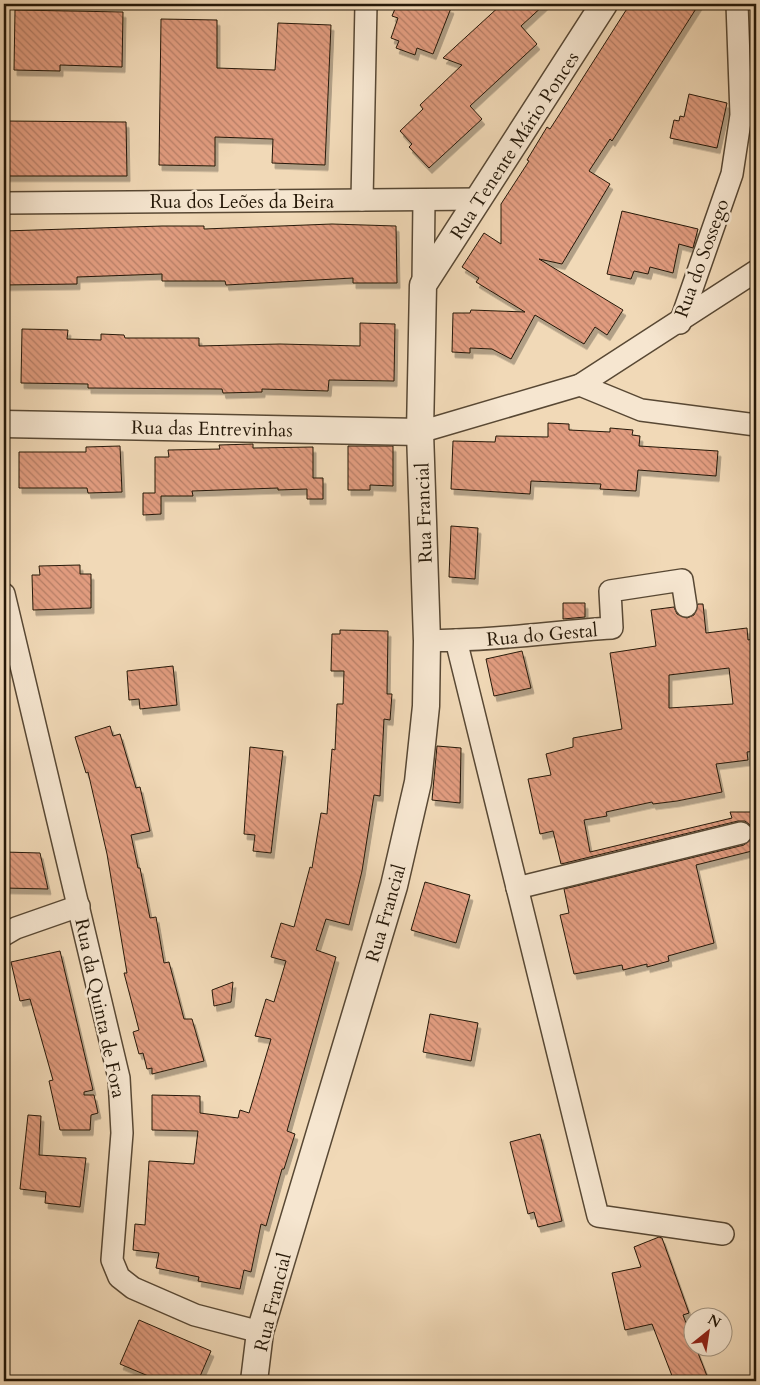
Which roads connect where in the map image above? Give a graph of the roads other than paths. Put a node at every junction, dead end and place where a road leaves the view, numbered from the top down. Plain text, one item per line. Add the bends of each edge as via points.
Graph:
1 (366, 4) edge
2 (604, 4) edge
3 (737, 4) edge
4 (480, 199) junction
5 (362, 200) junction
6 (424, 200) junction
7 (4, 203) edge
8 (756, 271) edge
9 (423, 286) junction
10 (680, 322) junction
11 (580, 385) junction
12 (4, 424) edge
13 (756, 425) edge
14 (420, 432) junction
15 (4, 594) edge
16 (686, 606) dead end
17 (456, 640) junction
18 (428, 642) junction
19 (742, 833) dead end
20 (517, 888) junction
21 (79, 906) junction
22 (4, 935) edge
23 (724, 1234) dead end
24 (260, 1332) junction
25 (254, 1381) edge

1 - 5 street
2 - 4 street, Rua Tenente Mário Ponces
3 - 10 street, Rua do Sossego via 741,115 732,174
4 - 6 street, Rua dos Leões da Beira
4 - 9 street, Rua Tenente Mário Ponces
5 - 6 street, Rua dos Leões da Beira
5 - 7 street, Rua dos Leões da Beira
6 - 9 street, Rua Tenente Mário Ponces
8 - 10 street
9 - 14 street, Rua Tenente Mário Ponces
10 - 11 street, Rua do Sossego
11 - 13 street via 640,410
11 - 14 street, Rua do Sossego
12 - 14 street, Rua das Entrevinhas
14 - 18 street, Rua Francial
15 - 21 street, Rua da Quinta de Fora
16 - 17 street, Rua do Gestal via 682,580 610,591 612,628
17 - 18 street
17 - 20 street
18 - 24 street, Rua Francial via 426,706 418,782 402,854
19 - 20 street
20 - 23 street via 598,1216
21 - 22 street
21 - 24 street, Rua da Quinta de Fora via 120,1088 122,1133 112,1260 118,1277 133,1288 195,1316
24 - 25 street, Rua Francial

